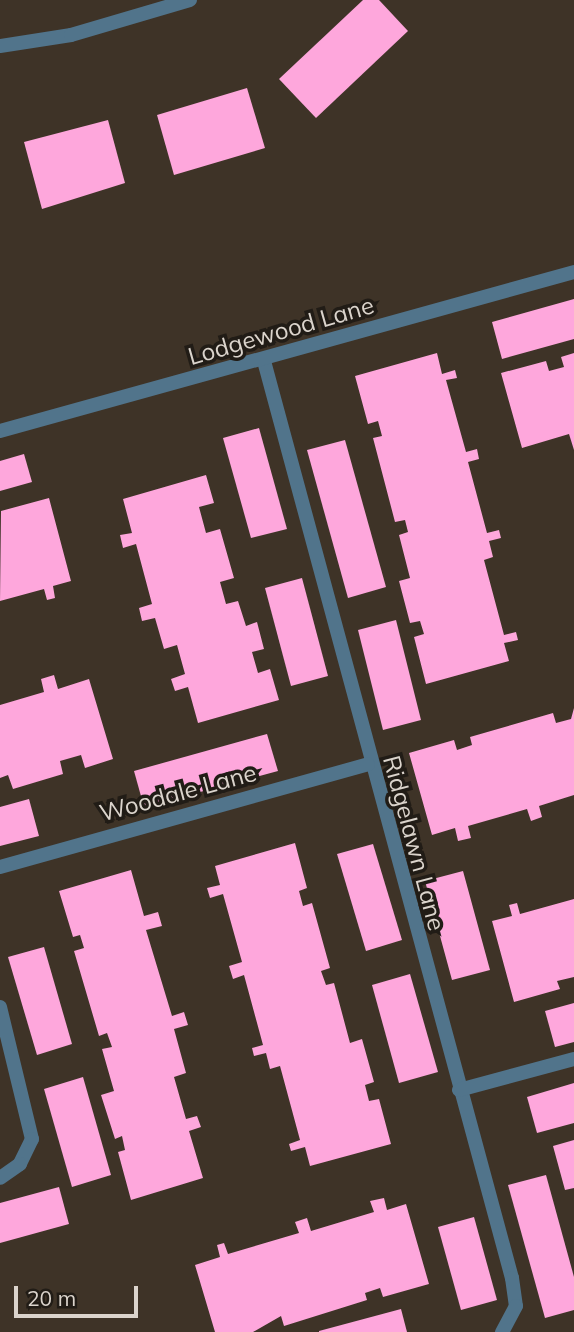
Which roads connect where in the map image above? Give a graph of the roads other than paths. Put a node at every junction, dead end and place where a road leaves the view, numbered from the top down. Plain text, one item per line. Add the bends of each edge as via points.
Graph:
1 (190, 0) edge
2 (0, 46) edge
3 (574, 272) edge
4 (264, 361) junction
5 (0, 431) edge
6 (368, 764) junction
7 (0, 867) edge
8 (0, 1007) edge
9 (574, 1059) edge
10 (459, 1090) junction
11 (0, 1178) edge
12 (502, 1332) edge

1 - 2 street via 71,36
3 - 4 street, Lodgewood Lane
4 - 5 street, Lodgewood Lane
4 - 6 street, Ridgelawn Lane
6 - 7 street, Woodale Lane
6 - 10 street, Ridgelawn Lane
8 - 11 street via 32,1139 20,1164
9 - 10 street
10 - 12 street, Ridgelawn Lane via 512,1278 516,1306

